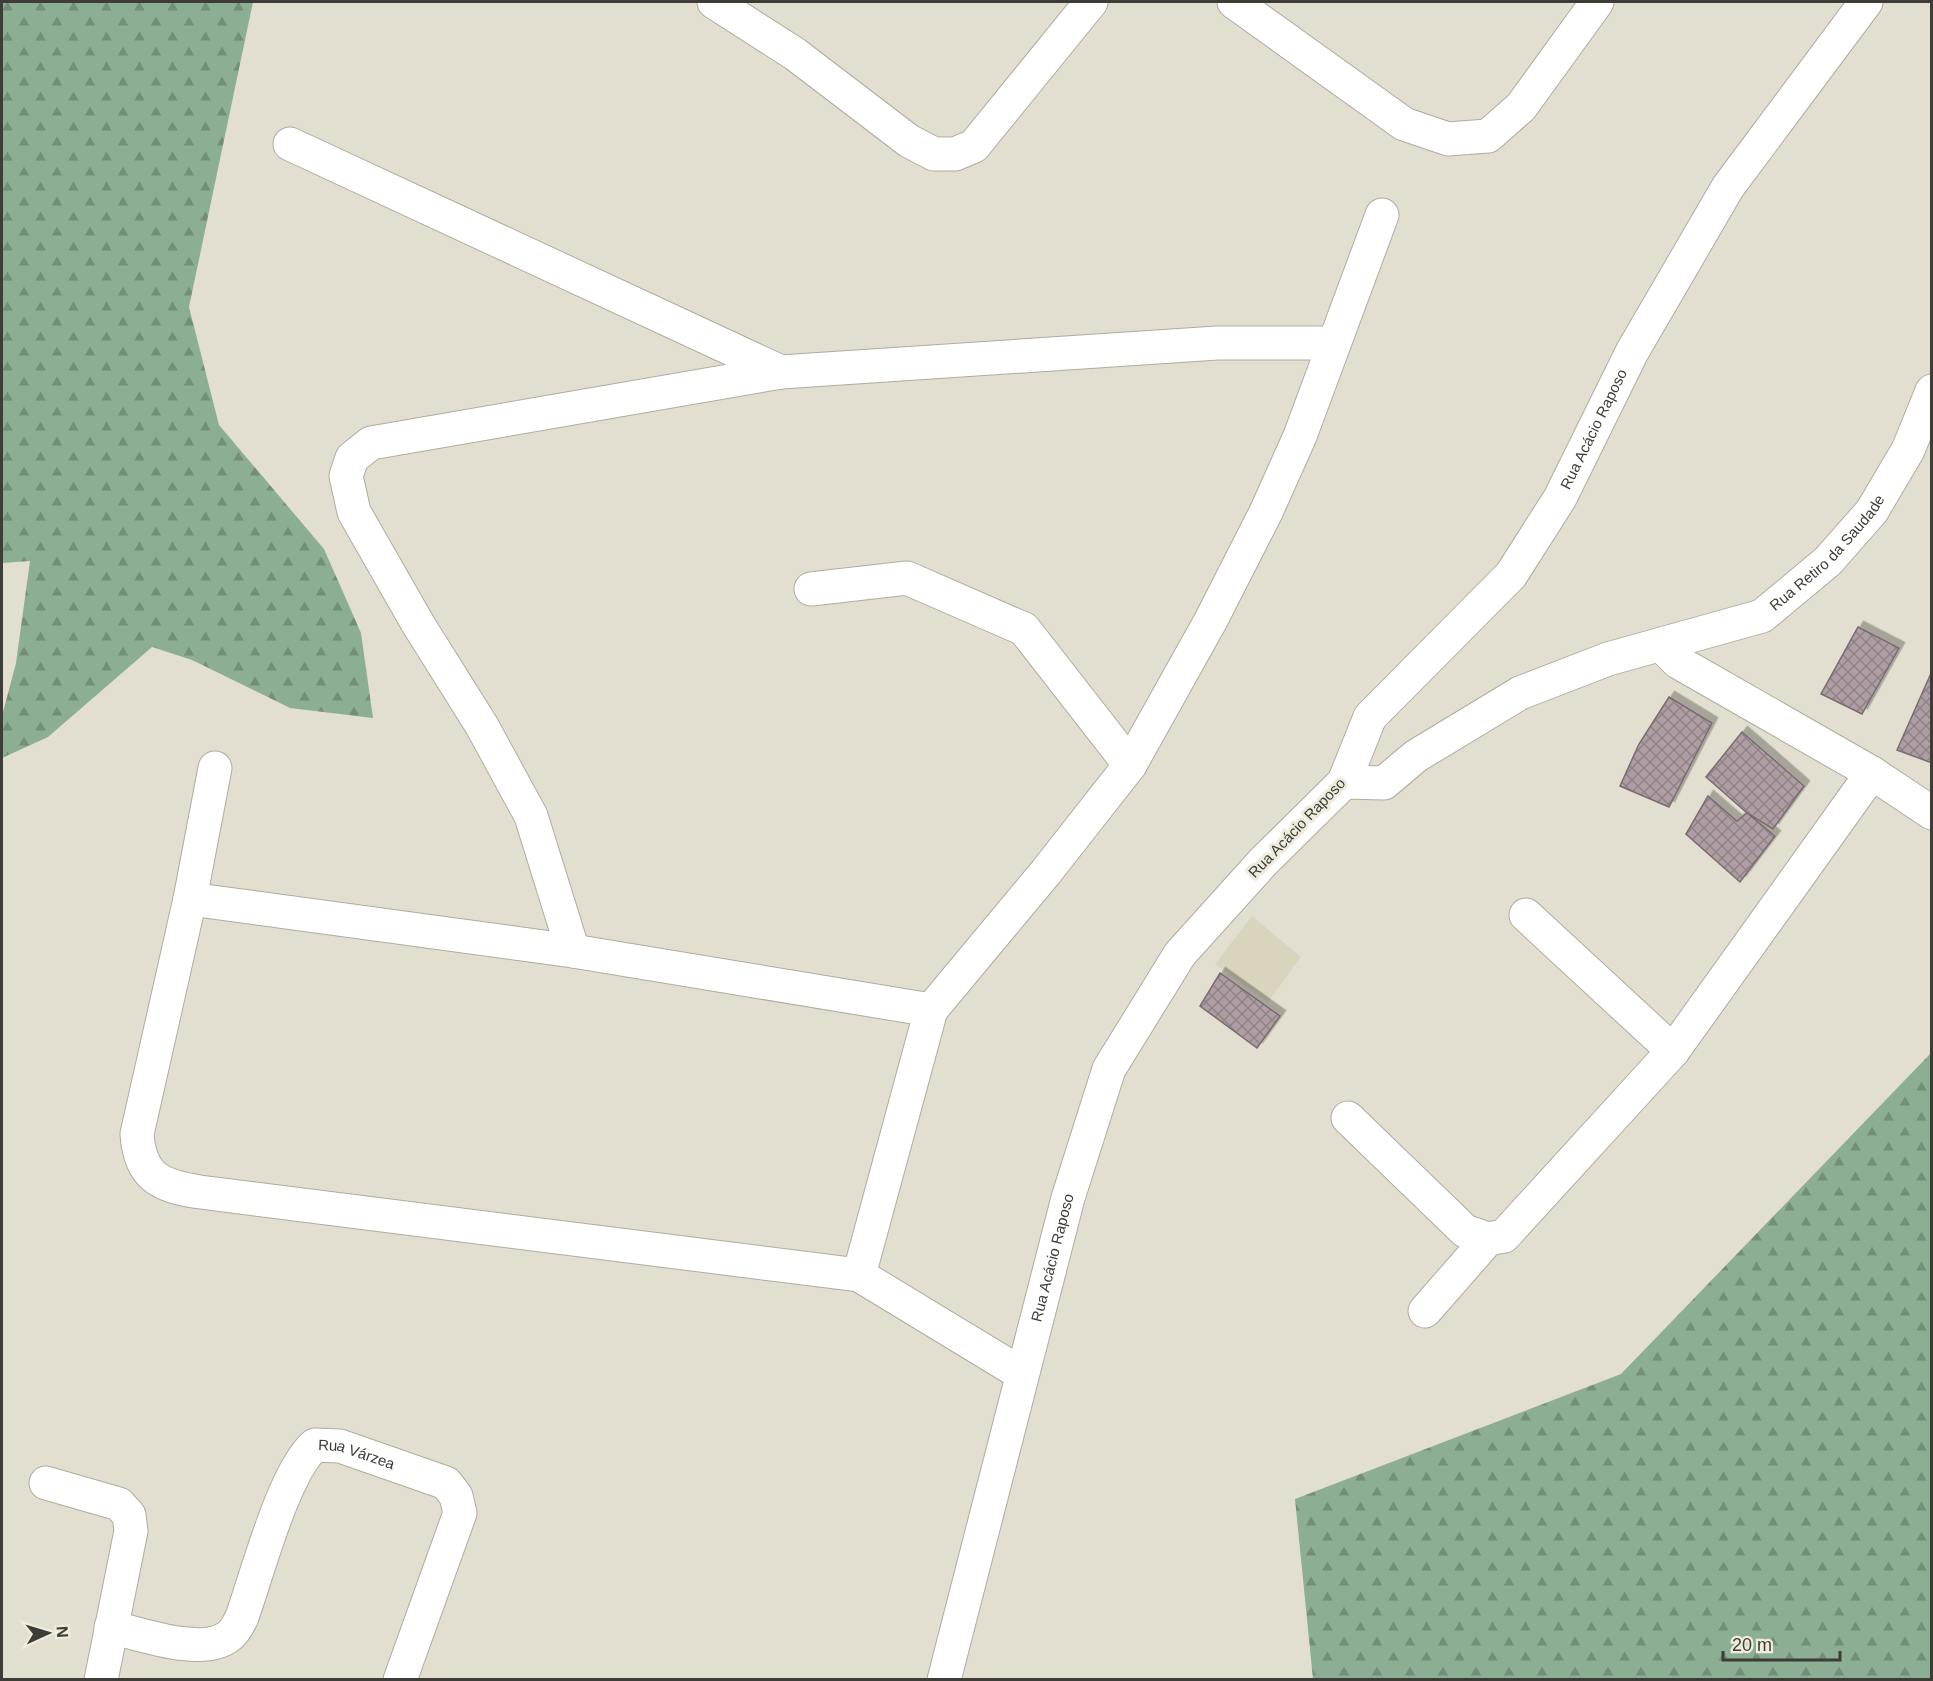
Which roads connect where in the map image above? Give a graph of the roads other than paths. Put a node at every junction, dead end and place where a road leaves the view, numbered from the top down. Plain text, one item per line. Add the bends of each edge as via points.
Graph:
1 (714, 2) edge
2 (1090, 2) edge
3 (1234, 2) edge
4 (1597, 2) edge
5 (1866, 2) edge
6 (290, 144) dead end
7 (1382, 216) dead end
8 (1332, 343) junction
9 (781, 372) junction
10 (1932, 391) edge
11 (1920, 455) edge
12 (811, 589) dead end
13 (1662, 646) junction
14 (1130, 765) junction
15 (215, 768) dead end
16 (1872, 773) junction
17 (1344, 782) junction
18 (1932, 813) edge
19 (190, 899) junction
20 (1526, 915) dead end
21 (573, 951) junction
22 (931, 1010) junction
23 (1673, 1051) junction
24 (1348, 1118) dead end
25 (1488, 1239) junction
26 (859, 1275) junction
27 (1425, 1311) dead end
28 (1022, 1374) junction
29 (46, 1483) dead end
30 (111, 1627) junction
31 (101, 1680) edge
32 (400, 1680) edge
33 (944, 1680) edge

1 - 2 street via 795,54 909,141 934,154 955,154 974,146
3 - 4 street via 1404,124 1448,139 1488,136 1521,107
5 - 17 street, Rua Acácio Raposo via 1728,187 1632,352 1560,498 1511,575 1370,717
6 - 9 street
7 - 8 street
8 - 9 street via 1217,344
8 - 14 street via 1300,436 1266,512
9 - 21 street via 371,443 352,458 346,476 354,512 531,816
10 - 11 street, Rua Retiro da Saudade
11 - 13 street, Rua Retiro da Saudade via 1828,561 1762,616
12 - 14 street via 907,578 1024,629
13 - 16 street via 1678,662
13 - 17 street, Rua Retiro da Saudade via 1608,659 1520,693 1416,756 1384,783
14 - 22 street
15 - 19 street
16 - 18 street
16 - 23 street
17 - 28 street, Rua Acácio Raposo via 1263,862 1180,954 1109,1069 1068,1198
19 - 21 street
19 - 26 street via 137,1134 138,1156 158,1180 174,1188 200,1192
20 - 23 street
21 - 22 street
22 - 26 street
23 - 25 street via 1524,1217 1504,1236
24 - 25 street via 1465,1231
25 - 27 street
26 - 28 street
28 - 33 street, Rua Acácio Raposo
29 - 30 street via 118,1504 129,1515 131,1531
30 - 31 street
30 - 32 street, Rua Várzea via 183,1644 213,1644 230,1636 242,1617 302,1455 315,1445 340,1446 446,1483 456,1496 460,1513 451,1545

